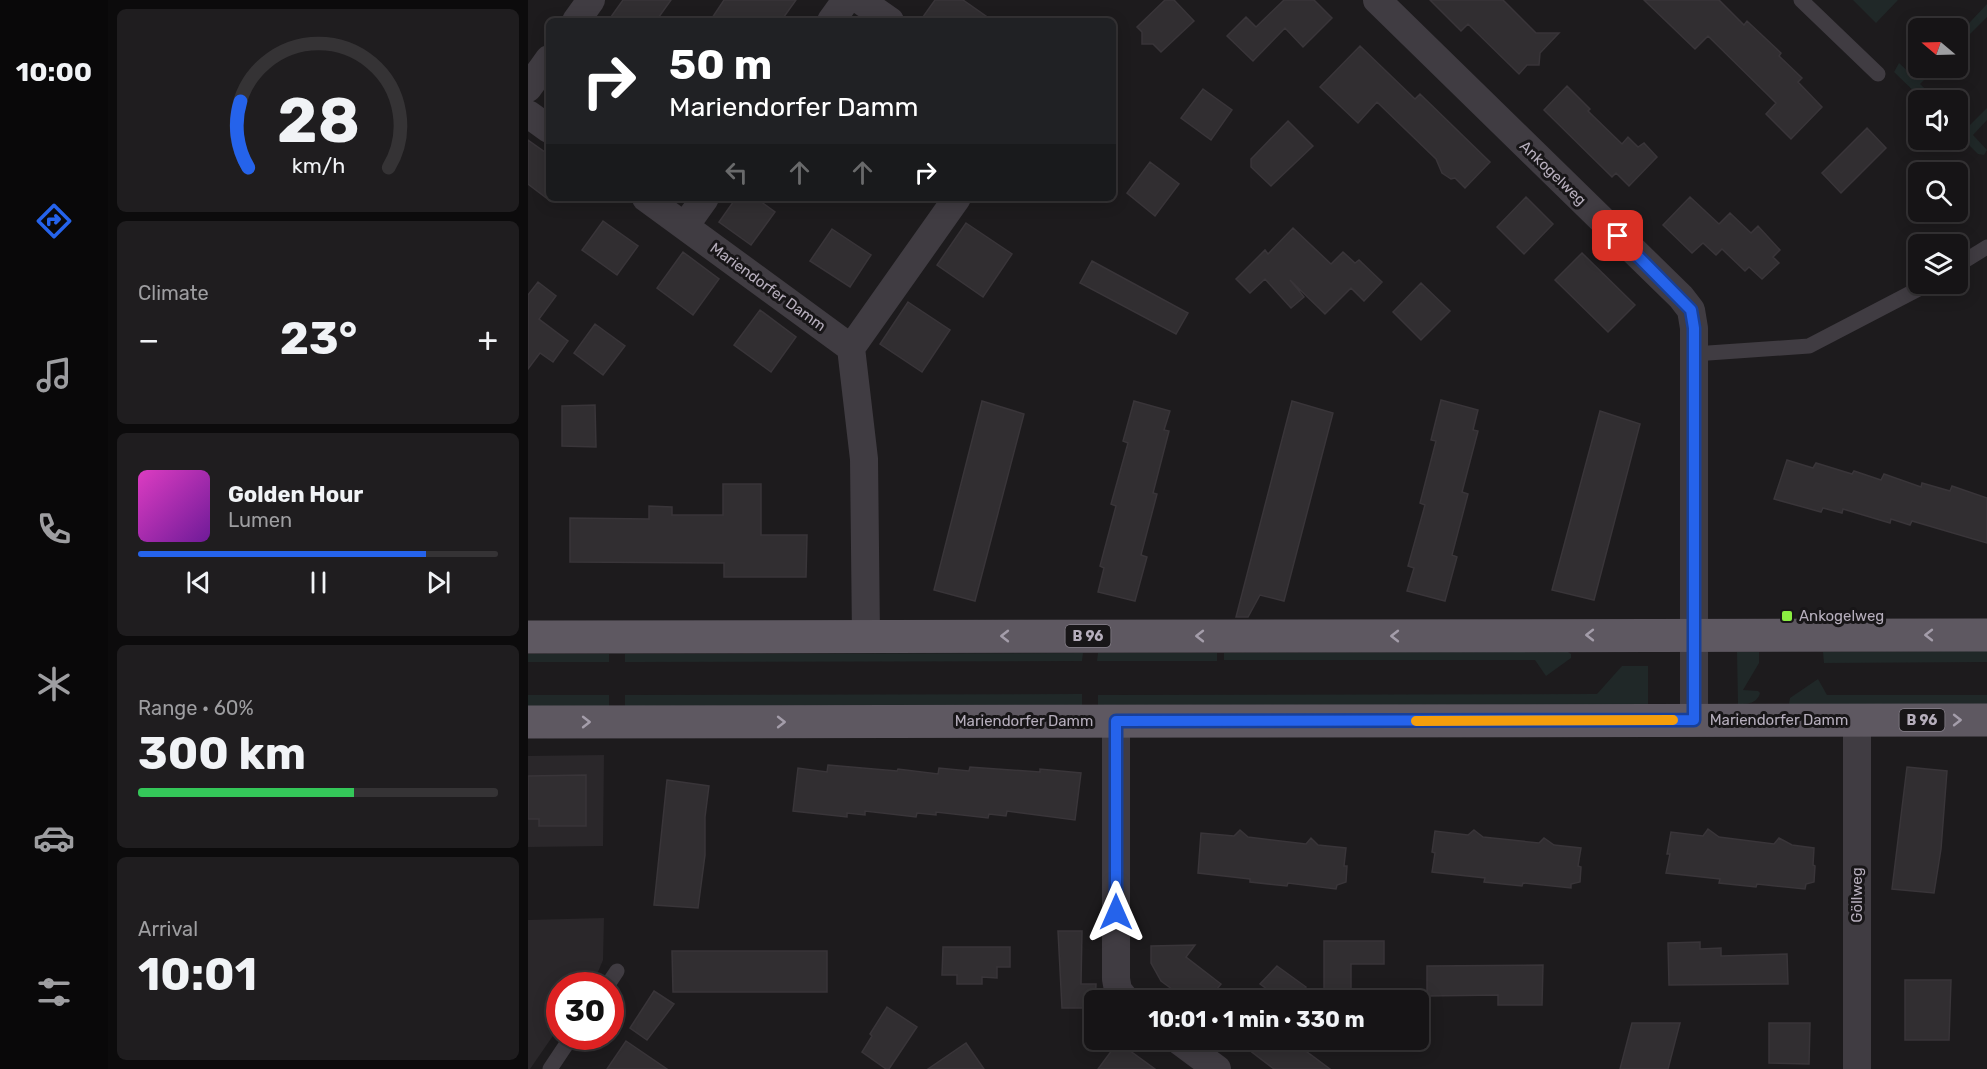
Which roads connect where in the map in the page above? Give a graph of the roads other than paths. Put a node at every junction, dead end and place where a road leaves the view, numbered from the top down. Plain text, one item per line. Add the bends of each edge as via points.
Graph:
1 (591, 0) edge
2 (846, 0) edge
3 (860, 0) edge
4 (1377, 0) edge
5 (1801, 0) edge
6 (578, 18) edge
7 (833, 18) edge
8 (886, 18) edge
9 (546, 63) edge
10 (1878, 74) dead end
11 (528, 88) edge
12 (528, 114) edge
13 (546, 127) edge
14 (650, 201) edge
15 (703, 201) edge
16 (955, 201) edge
17 (685, 226) junction
18 (1987, 247) edge
19 (1968, 259) edge
20 (1909, 294) edge
21 (851, 348) junction
22 (1694, 354) junction
23 (1693, 635) junction
24 (1987, 635) edge
25 (866, 636) junction
26 (528, 637) edge
27 (1694, 720) junction
28 (1857, 720) junction
29 (1987, 720) edge
30 (1116, 721) junction
31 (528, 722) edge
32 (1118, 990) edge
33 (563, 1050) edge
34 (1191, 1050) edge
35 (550, 1069) edge
36 (1217, 1069) edge
37 (1857, 1069) edge

1 - 6 street
2 - 7 street
3 - 8 street
4 - 22 street, Ankogelweg via 1681,297 1691,310
5 - 10 lane
9 - 11 street
12 - 13 street
14 - 17 street, Mariendorfer Damm
15 - 17 street
16 - 21 street
17 - 21 street, Mariendorfer Damm
18 - 19 lane
20 - 22 lane via 1809,346
21 - 25 street via 864,459
22 - 23 street, Ankogelweg
24 -> 23 main road, B 96
23 -> 25 main road, B 96
23 - 27 street, Ankogelweg
25 - 26 main road, B 96
27 - 28 main road, Mariendorfer Damm / B 96
27 - 30 main road, Mariendorfer Damm / B 96
28 -> 29 main road, Mariendorfer Damm / B 96
28 - 37 street, Göllweg
31 -> 30 main road, Mariendorfer Damm / B 96
30 - 32 street
33 - 35 lane
34 - 36 street

